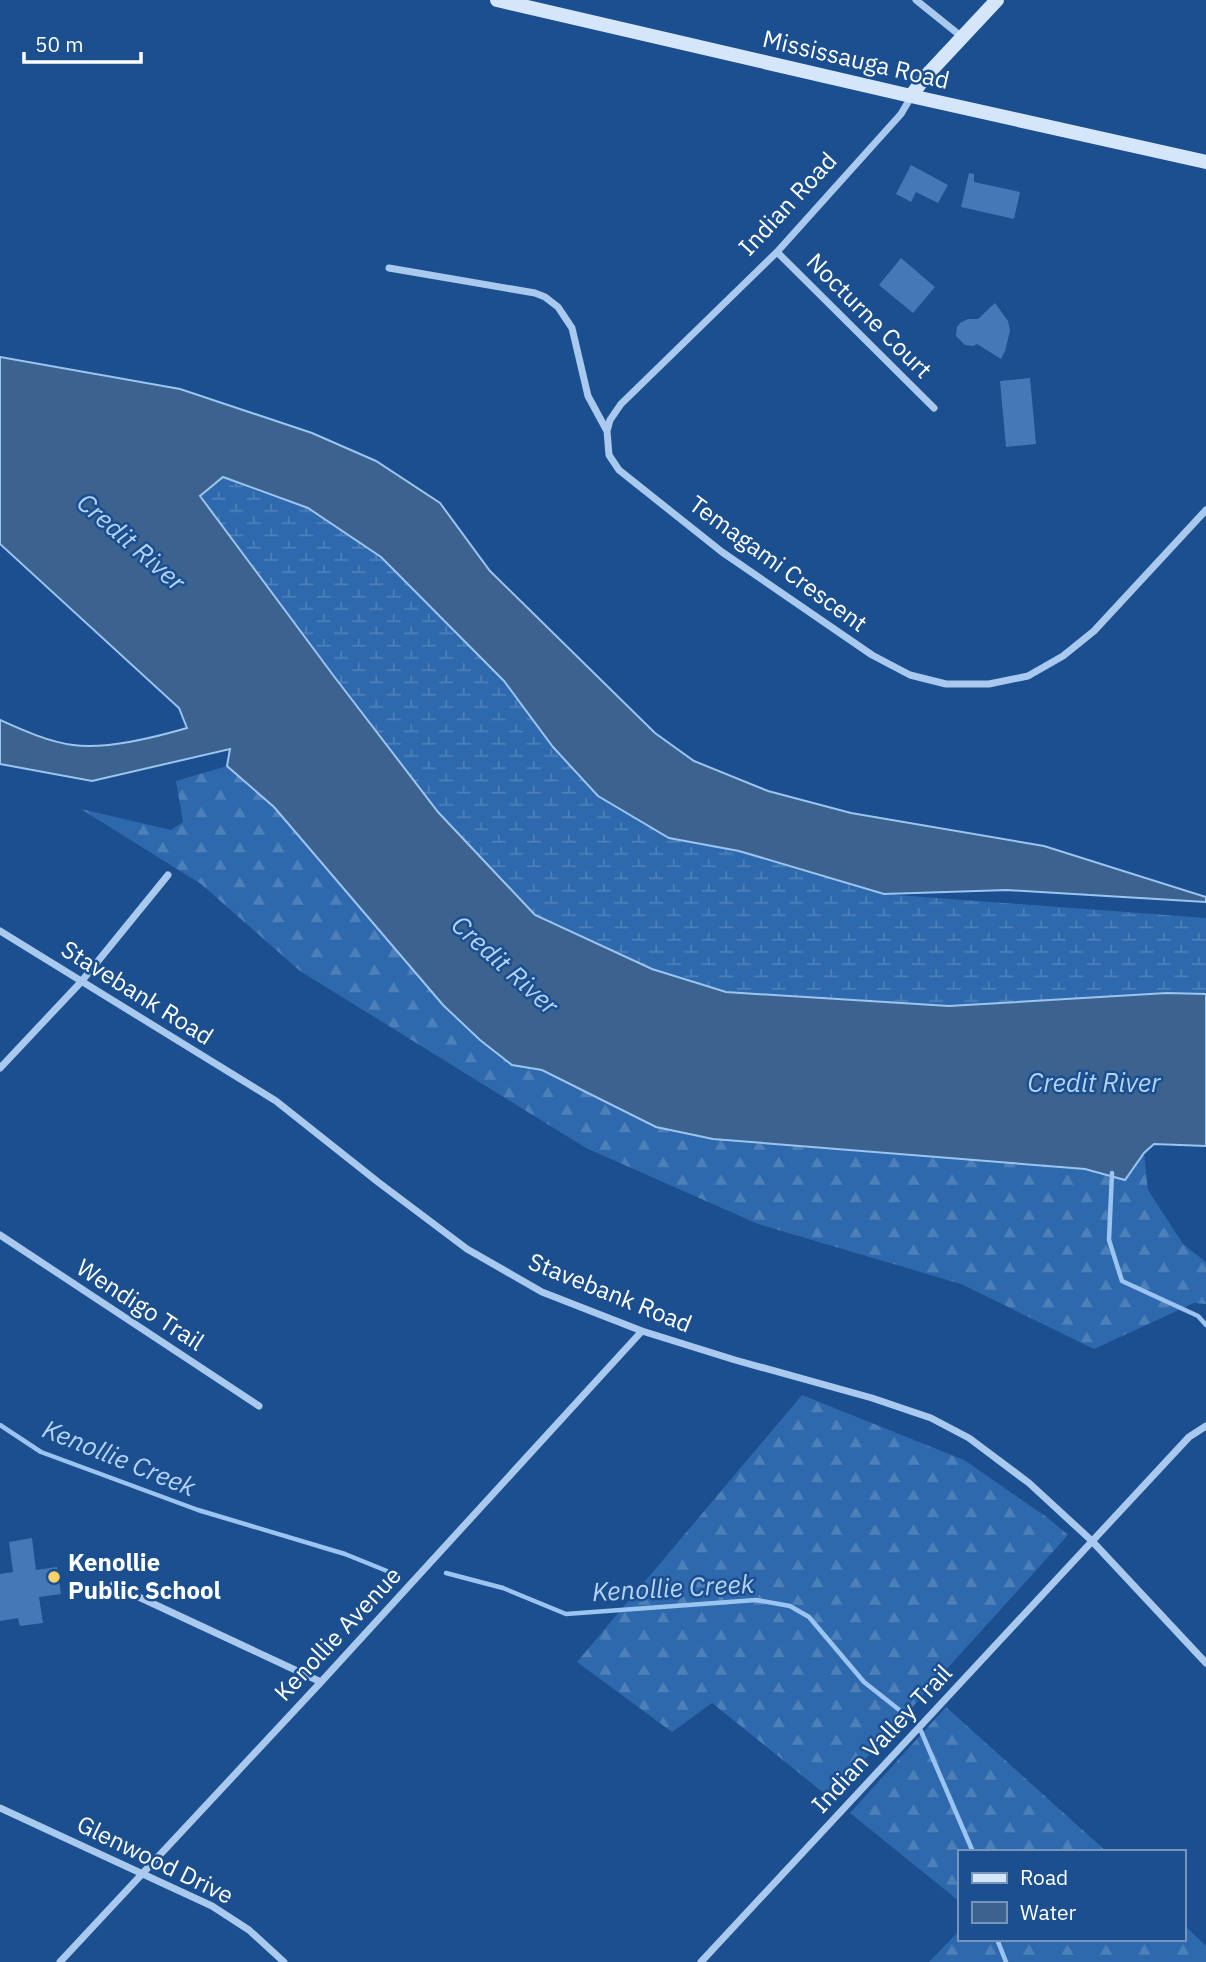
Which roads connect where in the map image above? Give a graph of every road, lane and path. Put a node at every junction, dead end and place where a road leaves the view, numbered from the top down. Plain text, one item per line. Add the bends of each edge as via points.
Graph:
1 (497, 0) edge
2 (916, 0) edge
3 (997, 0) edge
4 (962, 37) junction
5 (911, 96) junction
6 (1206, 162) edge
7 (777, 252) junction
8 (389, 268) dead end
9 (934, 408) dead end
10 (607, 431) junction
11 (1206, 510) edge
12 (168, 875) dead end
13 (0, 931) edge
14 (81, 982) junction
15 (0, 1068) edge
16 (0, 1235) edge
17 (642, 1331) junction
18 (259, 1406) dead end
19 (1206, 1426) edge
20 (1092, 1541) junction
21 (113, 1585) dead end
22 (1206, 1663) edge
23 (321, 1682) junction
24 (0, 1808) edge
25 (141, 1874) junction
26 (60, 1962) edge
27 (284, 1962) edge
28 (701, 1962) edge

1 - 5 main road, Mississauga Road
2 - 4 street
3 - 4 main road, Indian Road
4 - 5 main road, Indian Road
5 - 6 main road, Mississauga Road
5 - 7 street, Indian Road via 901,114
7 - 9 street, Nocturne Court
7 - 10 street, Indian Road via 621,404
8 - 10 street, Temagami Crescent via 545,297 572,328 588,396
10 - 11 street, Temagami Crescent via 609,455 619,470 722,552 872,655 910,675 946,684 989,684 1028,676 1063,656 1094,631
12 - 14 street
13 - 14 street, Stavebank Road
14 - 15 street
14 - 17 street, Stavebank Road via 276,1101 467,1249 542,1292
16 - 18 street, Wendigo Trail
17 - 20 street, Stavebank Road via 931,1418 970,1438 1029,1483
17 - 23 street, Kenollie Avenue
19 - 20 street, Indian Valley Trail via 1189,1437
20 - 22 street, Stavebank Road
20 - 28 street, Indian Valley Trail
21 - 23 street
23 - 25 street, Kenollie Avenue
24 - 25 street, Glenwood Drive
25 - 26 street, Kenollie Avenue
25 - 27 street, Glenwood Drive via 212,1906 250,1930

